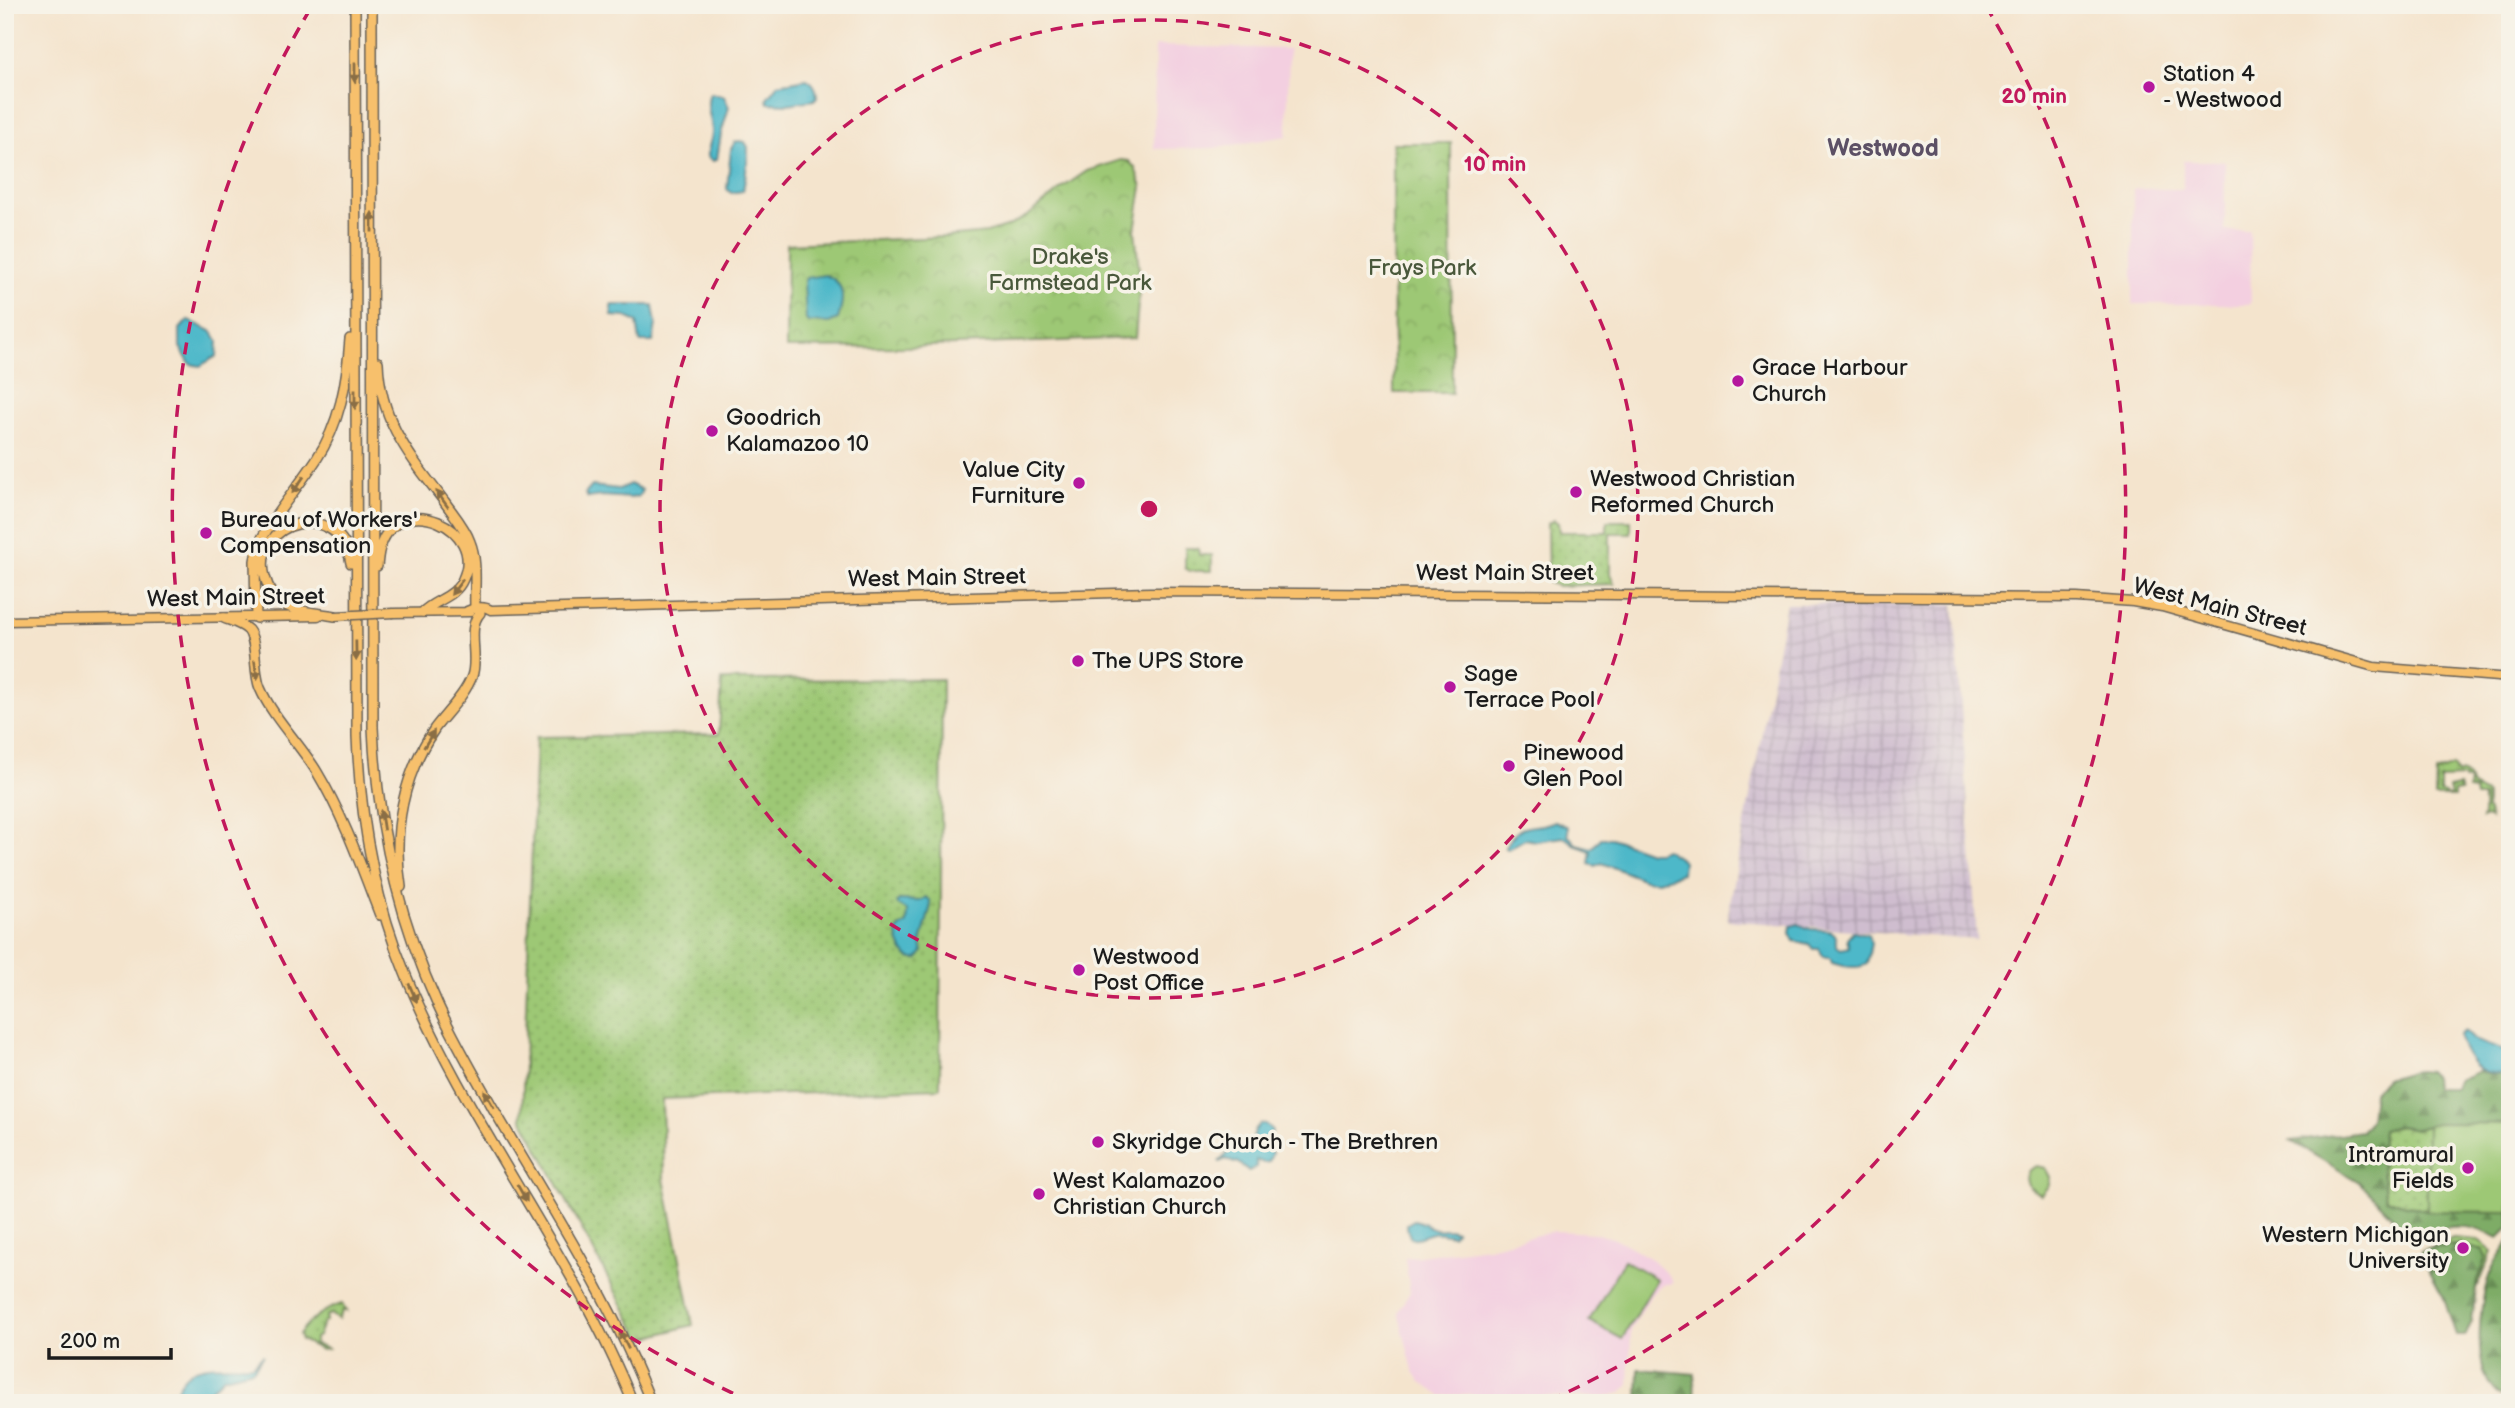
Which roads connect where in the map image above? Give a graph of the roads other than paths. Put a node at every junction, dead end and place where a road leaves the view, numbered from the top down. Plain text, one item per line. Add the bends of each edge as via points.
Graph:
1 (355, 5) edge
2 (372, 5) edge
3 (355, 282) junction
4 (372, 290) junction
5 (372, 585) junction
6 (355, 588) junction
7 (474, 610) junction
8 (423, 612) junction
9 (335, 616) junction
10 (224, 618) junction
11 (256, 618) junction
12 (5, 621) edge
13 (2510, 678) edge
14 (406, 923) junction
15 (400, 958) junction
16 (633, 1403) edge
17 (651, 1403) edge

1 -> 3 highway
4 -> 2 highway
3 -> 6 highway
3 -> 11 highway via 341,403 320,454 258,546
4 - 5 highway
7 -> 4 highway via 473,552 466,533 396,434 384,405
5 -> 8 highway via 380,546 391,529 415,518 442,523 462,542 466,569 453,594
14 -> 5 highway via 385,844 376,784
6 - 9 highway via 346,545 328,527 312,522 293,524 270,543 264,575 278,600 293,608
6 -> 15 highway via 361,795 381,900
7 - 8 main road, West Main Street
7 - 13 main road, West Main Street via 1172,592 2077,598 2162,607 2374,667
14 -> 7 highway via 398,862 402,808 417,759 471,679
8 - 9 main road, West Main Street, bridge
9 - 11 main road, West Main Street
10 - 11 main road, West Main Street
10 - 12 main road, West Main Street
10 -> 15 highway via 250,633 261,690 339,811
17 -> 14 highway via 596,1285 452,1034
15 -> 16 highway via 452,1073 587,1305

